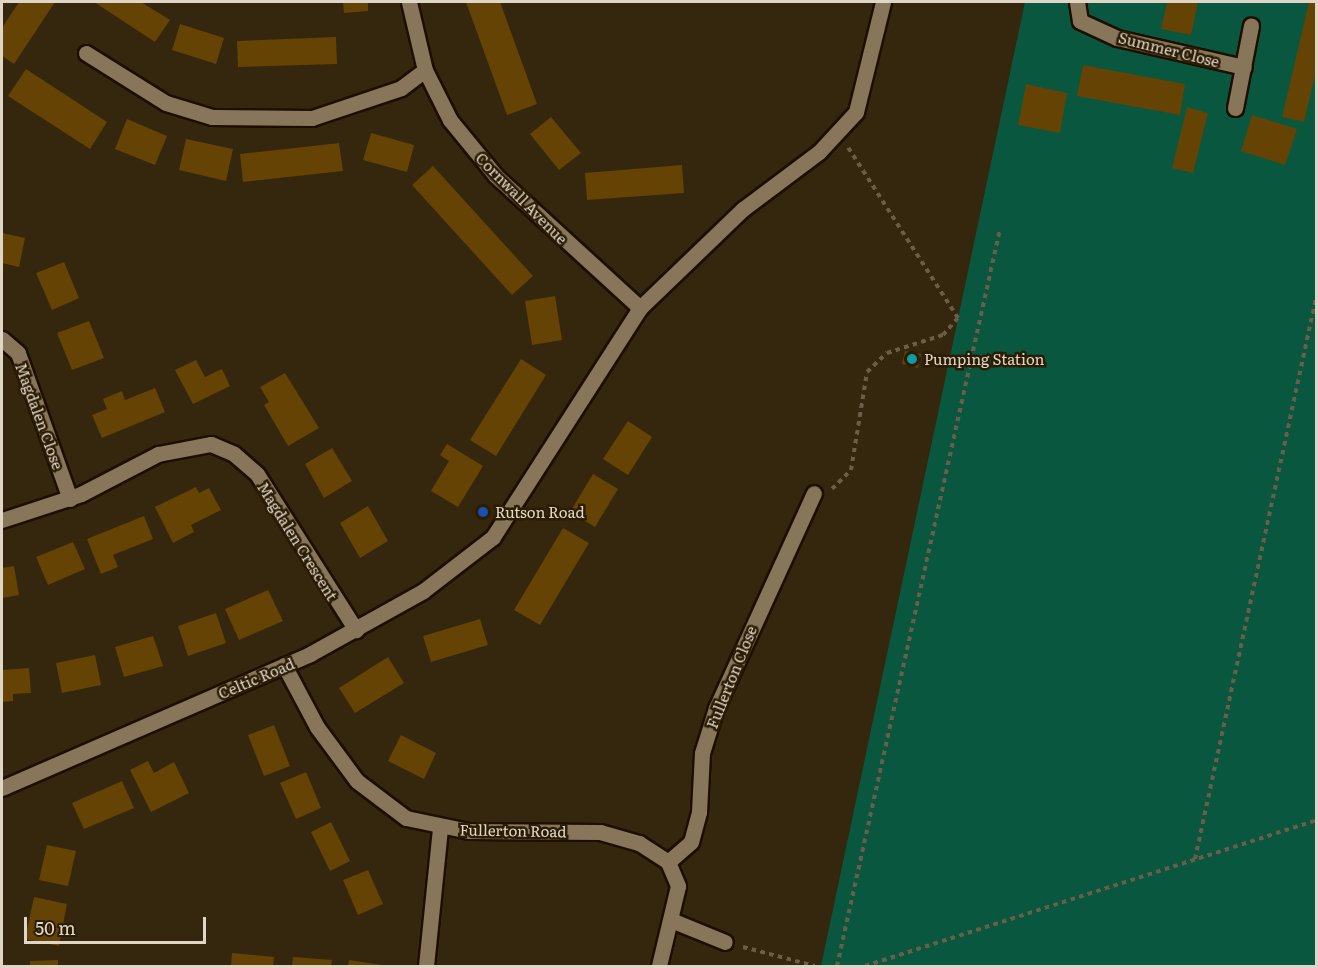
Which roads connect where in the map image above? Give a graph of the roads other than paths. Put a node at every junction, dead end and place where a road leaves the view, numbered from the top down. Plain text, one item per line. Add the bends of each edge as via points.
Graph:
1 (409, 2) edge
2 (884, 2) edge
3 (1077, 2) edge
4 (1251, 26) dead end
5 (86, 53) dead end
6 (1244, 67) junction
7 (425, 70) junction
8 (1235, 108) dead end
9 (640, 308) junction
10 (2, 339) edge
11 (814, 493) road end
12 (70, 499) junction
13 (2, 520) edge
14 (356, 630) junction
15 (284, 665) junction
16 (2, 788) edge
17 (440, 827) junction
18 (668, 862) junction
19 (670, 920) junction
20 (725, 942) road end
21 (426, 966) edge
22 (659, 966) edge

1 - 7 street, Cornwall Avenue
2 - 9 street via 866,86 840,134 743,209
3 - 6 street, Summer Close via 1080,21 1116,38
4 - 6 street
5 - 7 street via 166,102 212,117 312,118 401,88
6 - 8 street
7 - 9 street, Cornwall Avenue via 450,120 496,176
9 - 14 street, Celtic Road via 494,537 423,591
10 - 12 street, Magdalen Close via 18,353
11 - 18 street, Fullerton Close via 716,708 702,753 699,812 691,842
12 - 13 street, Magdalen Crescent
12 - 14 street, Magdalen Crescent via 158,454 211,444 234,454 257,474
14 - 15 street, Celtic Road
15 - 16 street, Celtic Road
15 - 17 street, Fullerton Road via 317,728 357,781 406,818
17 - 18 street, Fullerton Road via 600,832 639,843
17 - 21 street
18 - 19 street via 678,886
19 - 20 street
19 - 22 street

